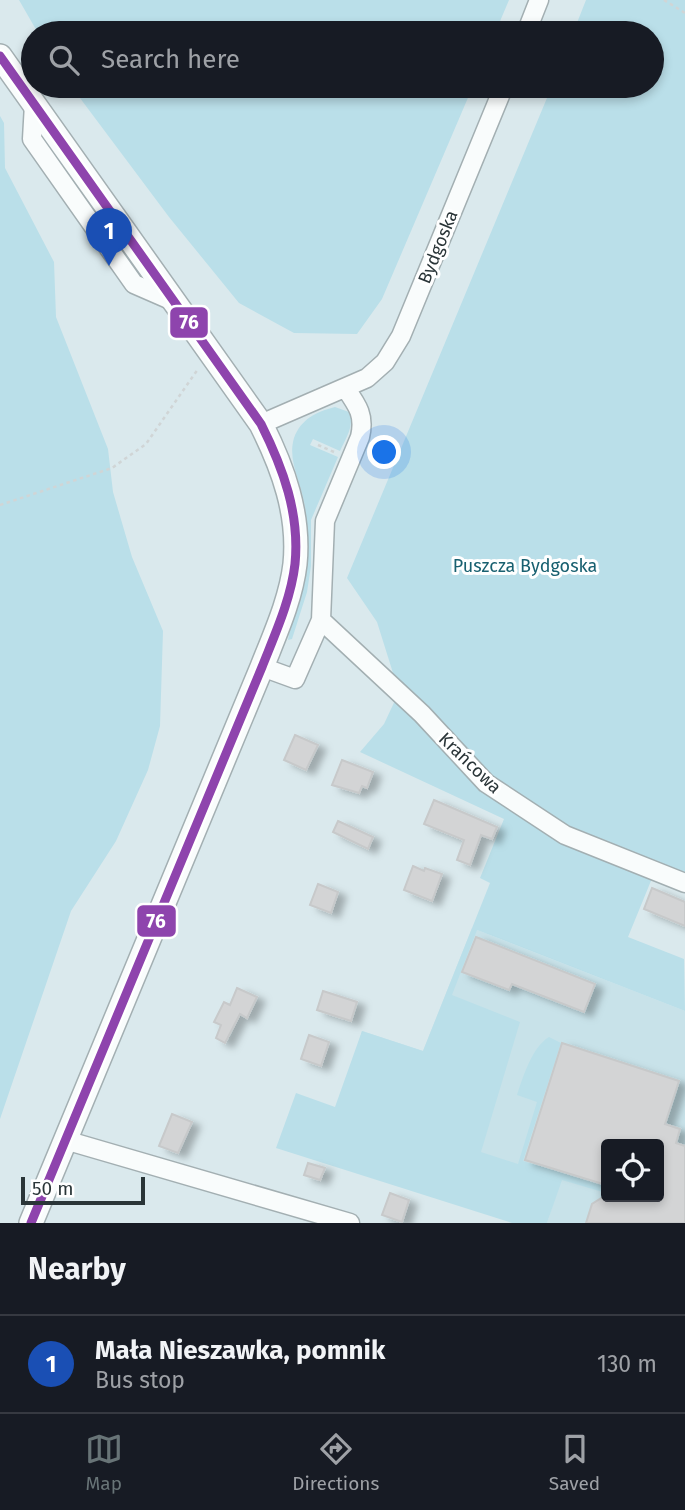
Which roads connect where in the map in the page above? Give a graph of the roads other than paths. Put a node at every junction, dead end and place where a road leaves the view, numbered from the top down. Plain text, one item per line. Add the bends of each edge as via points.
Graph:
1 (539, 0) edge
2 (531, 21) edge
3 (0, 57) edge
4 (21, 86) edge
5 (30, 98) edge
6 (499, 98) edge
7 (346, 389) junction
8 (261, 424) junction
9 (321, 620) junction
10 (262, 667) junction
11 (685, 883) edge
12 (65, 1140) junction
13 (31, 1223) edge
14 (350, 1223) edge

1 - 2 street
3 - 4 main road
5 - 8 main road
6 - 7 street, Bydgoska via 401,336 385,362
7 - 8 street, Bydgoska
7 - 9 street via 360,409 363,424 325,521
8 - 10 main road via 292,501 295,564
9 - 10 street via 295,679
9 - 11 street, Krańcowa via 422,714 486,783 565,835
10 - 12 main road
12 - 13 main road
12 - 14 street

